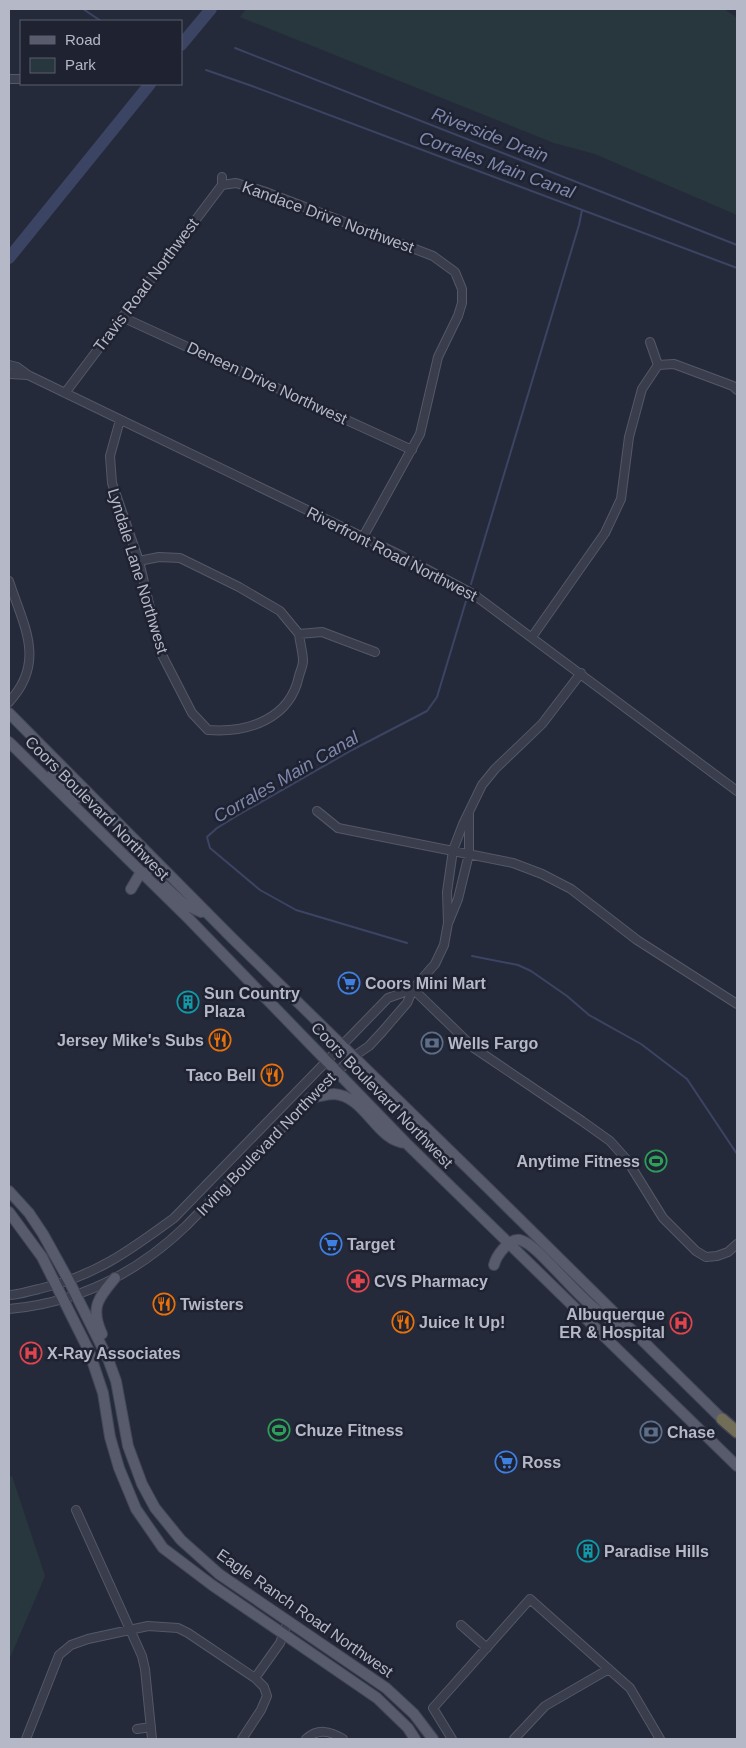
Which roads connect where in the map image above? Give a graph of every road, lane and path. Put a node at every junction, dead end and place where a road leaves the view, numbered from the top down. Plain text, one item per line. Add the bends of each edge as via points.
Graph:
1 (222, 181) joint
2 (122, 317) junction
3 (650, 342) dead end
4 (13, 366) edge
5 (658, 366) junction
6 (9, 374) edge
7 (28, 375) junction
8 (737, 390) edge
9 (65, 393) junction
10 (120, 420) junction
11 (412, 450) junction
12 (363, 537) junction
13 (139, 561) junction
14 (9, 581) edge
15 (299, 634) junction
16 (532, 637) junction
17 (375, 652) dead end
18 (581, 673) junction
19 (9, 702) edge
20 (9, 713) edge
21 (9, 734) edge
22 (9, 742) edge
23 (737, 791) edge
24 (92, 798) junction
25 (317, 810) dead end
26 (469, 812) junction
27 (453, 850) junction
28 (469, 854) junction
29 (141, 872) junction
30 (131, 889) dead end
31 (209, 915) junction
32 (448, 923) junction
33 (413, 989) junction
34 (737, 1004) edge
35 (340, 1045) junction
36 (353, 1056) junction
37 (326, 1060) junction
38 (337, 1072) junction
39 (310, 1098) junction
40 (406, 1143) junction
41 (9, 1191) edge
42 (9, 1212) edge
43 (509, 1243) junction
44 (737, 1244) edge
45 (712, 1257) junction
46 (494, 1266) dead end
47 (712, 1267) dead end
48 (115, 1278) junction
49 (69, 1281) junction
50 (56, 1285) junction
51 (9, 1295) edge
52 (76, 1295) junction
53 (63, 1299) junction
54 (9, 1309) edge
55 (631, 1330) junction
56 (119, 1396) junction
57 (722, 1419) joint
58 (737, 1433) edge
59 (737, 1466) edge
60 (76, 1510) dead end
61 (288, 1621) junction
62 (461, 1624) dead end
63 (130, 1630) junction
64 (283, 1634) junction
65 (487, 1648) junction
66 (608, 1669) junction
67 (255, 1678) junction
68 (151, 1727) junction
69 (137, 1728) dead end
70 (26, 1739) edge
71 (152, 1739) edge
72 (242, 1739) edge
73 (306, 1739) edge
74 (343, 1739) edge
75 (415, 1739) edge
76 (433, 1739) edge
77 (452, 1739) edge
78 (514, 1739) edge
79 (660, 1739) edge

1 - 2 street, Travis Road Northwest
1 - 11 street, Kandace Drive Northwest via 263,191 433,256 455,272 462,289 462,303 438,357 420,434
2 - 9 street, Travis Road Northwest
2 - 11 street, Deneen Drive Northwest
3 - 5 street
4 - 7 street, Riverfront Road Northwest
5 - 8 street via 674,364
5 - 16 street via 642,389 629,437 621,499 600,541
6 - 7 street
7 - 9 street, Riverfront Road Northwest
9 - 10 street, Riverfront Road Northwest
10 - 12 street, Riverfront Road Northwest
10 - 13 street, Lyndale Lane Northwest via 110,456 112,483
11 - 12 street, Kandace Drive Northwest
12 - 16 street, Riverfront Road Northwest via 473,594
13 - 15 street via 158,557 180,558 280,611
13 - 15 street, Lyndale Lane Northwest via 160,651 192,713 208,730 227,732 265,722 285,707 297,689 303,661
14 - 19 street via 30,650 24,679
15 - 17 street via 322,632
16 - 18 street, Riverfront Road Northwest
18 - 23 street, Riverfront Road Northwest
18 - 26 street via 542,724 482,785
20 - 24 main road, Coors Boulevard Northwest
21 - 24 main road via 75,797
22 - 29 main road, Coors Boulevard Northwest
24 - 31 main road, Coors Boulevard Northwest
25 - 27 street via 338,828
26 - 27 street
26 - 28 street
27 - 28 street
27 - 32 street via 447,892
28 - 32 street via 458,899
28 - 34 street via 513,863 571,889 637,940
29 - 30 main road
29 - 31 main road via 149,874 184,904
29 - 37 main road, Coors Boulevard Northwest
31 - 35 main road, Coors Boulevard Northwest
32 - 33 street via 439,958
33 - 35 street, Irving Boulevard Northwest via 388,998
33 - 36 street, Irving Boulevard Northwest via 407,1003 382,1032
33 - 45 street via 474,1048 610,1141 628,1162 663,1218 696,1251
35 - 36 main road, Coors Boulevard Northwest
35 - 37 street, Irving Boulevard Northwest
36 - 38 street, Irving Boulevard Northwest
36 - 55 main road, Coors Boulevard Northwest
37 - 38 main road, Coors Boulevard Northwest
37 - 49 street, Irving Boulevard Northwest via 174,1218 106,1265
38 - 39 street, Irving Boulevard Northwest
38 - 40 main road, Coors Boulevard Northwest
39 - 40 main road via 333,1094 344,1097 361,1108 393,1141
39 - 48 street, Irving Boulevard Northwest via 177,1234 149,1257
40 - 43 main road, Coors Boulevard Northwest
41 - 49 main road, Eagle Ranch Road Northwest via 37,1224
42 - 50 main road, Eagle Ranch Road Northwest via 42,1257
43 - 46 main road
43 - 55 main road via 519,1240 526,1244 601,1313
43 - 59 main road, Coors Boulevard Northwest
44 - 45 street via 723,1255
45 - 47 street
48 - 52 street, Irving Boulevard Northwest
48 - 56 main road via 100,1297 96,1315 119,1374
49 - 50 street, Irving Boulevard Northwest
49 - 52 main road, Eagle Ranch Road Northwest
50 - 51 street, Irving Boulevard Northwest
50 - 53 main road, Eagle Ranch Road Northwest
52 - 53 street, Irving Boulevard Northwest
52 - 56 main road, Eagle Ranch Road Northwest via 108,1359
53 - 54 street, Irving Boulevard Northwest
53 - 64 main road, Eagle Ranch Road Northwest via 96,1366 114,1454 136,1509 164,1548 212,1586
55 - 57 main road, Coors Boulevard Northwest
56 - 61 main road, Eagle Ranch Road Northwest via 128,1446 155,1508 181,1540 219,1574
57 - 58 highway
60 - 63 street
61 - 64 street
61 - 76 main road, Eagle Ranch Road Northwest via 386,1688 414,1714
62 - 65 street
63 - 67 street via 148,1626 178,1628
63 - 68 street via 145,1669
63 - 70 street via 88,1639 60,1655
64 - 67 street
64 - 75 main road, Eagle Ranch Road Northwest via 376,1698 408,1728
65 - 66 street via 530,1598
65 - 77 street via 433,1708
66 - 78 street via 545,1706
66 - 79 street via 630,1688
67 - 72 street via 267,1696 262,1710
68 - 69 street
68 - 71 street
73 - 74 street via 325,1731

